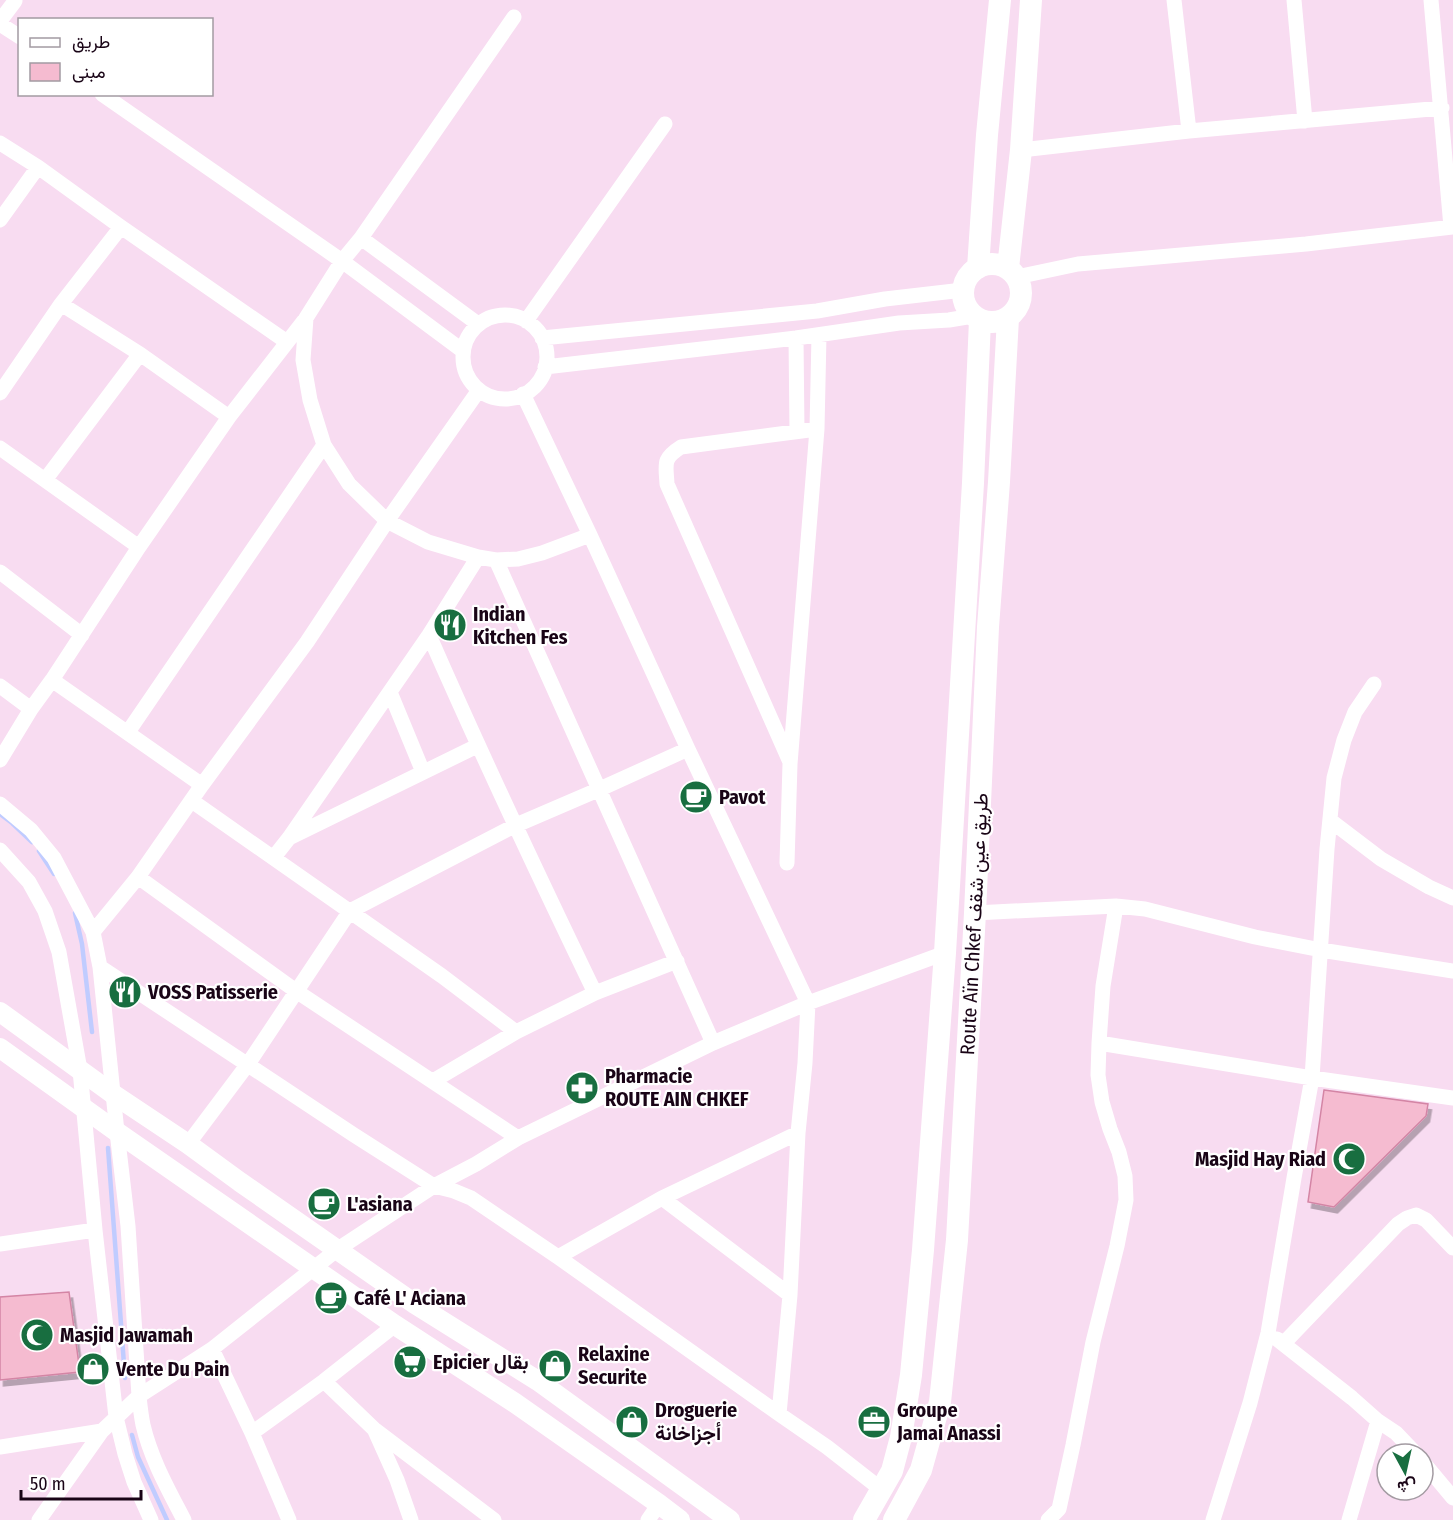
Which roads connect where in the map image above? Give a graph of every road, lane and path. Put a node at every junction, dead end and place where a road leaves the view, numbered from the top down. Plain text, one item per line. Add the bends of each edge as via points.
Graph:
1 (1000, 0) edge
2 (1031, 0) edge
3 (1174, 0) edge
4 (1294, 0) edge
5 (1431, 0) edge
6 (15, 1) edge
7 (514, 17) dead end
8 (0, 22) edge
9 (18, 36) edge
10 (105, 96) edge
11 (1442, 108) junction
12 (1305, 121) junction
13 (665, 124) dead end
14 (1189, 131) junction
15 (0, 143) edge
16 (1021, 150) junction
17 (38, 167) junction
18 (0, 220) edge
19 (121, 227) junction
20 (1452, 227) edge
21 (361, 238) junction
22 (342, 261) junction
23 (978, 268) junction
24 (1012, 273) junction
25 (963, 290) junction
26 (61, 304) junction
27 (306, 318) junction
28 (976, 318) junction
29 (1008, 318) junction
30 (526, 321) junction
31 (478, 324) junction
32 (819, 335) junction
33 (542, 338) junction
34 (796, 338) junction
35 (287, 342) junction
36 (463, 351) junction
37 (140, 354) junction
38 (545, 367) junction
39 (479, 390) junction
40 (0, 393) edge
41 (523, 394) junction
42 (229, 417) junction
43 (818, 429) junction
44 (797, 431) junction
45 (324, 446) junction
46 (0, 448) edge
47 (45, 480) junction
48 (387, 521) junction
49 (590, 535) junction
50 (139, 547) junction
51 (478, 557) junction
52 (496, 560) junction
53 (0, 572) edge
54 (82, 635) junction
55 (429, 636) junction
56 (52, 680) junction
57 (1374, 684) dead end
58 (0, 686) edge
59 (390, 692) junction
60 (31, 709) junction
61 (128, 732) junction
62 (477, 746) junction
63 (688, 749) junction
64 (0, 760) edge
65 (790, 764) junction
66 (423, 772) junction
67 (202, 785) junction
68 (600, 789) junction
69 (192, 801) junction
70 (0, 804) edge
71 (1330, 821) junction
72 (514, 826) junction
73 (290, 838) junction
74 (0, 850) edge
75 (274, 857) junction
76 (787, 864) dead end
77 (138, 877) junction
78 (1453, 898) edge
79 (1116, 906) junction
80 (350, 911) junction
81 (975, 913) junction
82 (93, 932) junction
83 (1321, 950) junction
84 (945, 953) junction
85 (677, 961) junction
86 (100, 967) junction
87 (1453, 970) edge
88 (296, 991) junction
89 (595, 993) junction
90 (808, 1003) junction
91 (0, 1012) edge
92 (516, 1032) junction
93 (713, 1043) junction
94 (1099, 1043) junction
95 (0, 1048) edge
96 (249, 1064) junction
97 (80, 1070) junction
98 (1312, 1078) junction
99 (433, 1081) junction
100 (113, 1094) junction
101 (1453, 1098) edge
102 (83, 1109) junction
103 (117, 1132) junction
104 (798, 1133) junction
105 (518, 1138) junction
106 (188, 1144) junction
107 (434, 1186) junction
108 (662, 1198) junction
109 (95, 1230) junction
110 (0, 1244) edge
111 (1453, 1248) edge
112 (338, 1249) junction
113 (558, 1257) junction
114 (314, 1269) junction
115 (790, 1295) junction
116 (395, 1325) junction
117 (1268, 1333) junction
118 (1284, 1343) junction
119 (212, 1349) junction
120 (324, 1381) junction
121 (139, 1396) junction
122 (779, 1414) junction
123 (116, 1417) junction
124 (1378, 1421) junction
125 (374, 1429) junction
126 (102, 1431) junction
127 (252, 1433) junction
128 (1405, 1442) edge
129 (0, 1447) edge
130 (1435, 1476) edge
131 (882, 1490) junction
132 (1453, 1498) edge
133 (654, 1512) edge
134 (1058, 1516) edge
135 (44, 1518) edge
136 (152, 1520) edge
137 (184, 1520) edge
138 (289, 1520) edge
139 (411, 1520) edge
140 (494, 1520) edge
141 (680, 1520) edge
142 (730, 1520) edge
143 (864, 1520) edge
144 (894, 1520) edge
145 (1214, 1520) edge
146 (1349, 1520) edge

1 - 23 main road
2 - 16 main road
3 - 14 street
4 - 12 street
5 - 11 street
6 - 8 street
7 - 21 street
8 - 9 street
10 - 22 street
11 - 12 street
11 - 20 street
12 - 14 street
13 - 30 street
14 - 16 street
15 - 17 street
16 - 24 main road
17 - 18 street
17 - 19 street
19 - 26 street
19 - 35 street
20 - 24 street
21 - 22 street
21 - 31 street
22 - 27 street
22 - 36 street
23 - 24 main road via 1000,265
23 - 25 main road via 967,278
24 - 29 main road via 1022,289 1021,301
25 - 28 main road via 966,306
25 - 33 street via 817,311
26 - 37 street
26 - 40 street
27 - 35 street
27 - 45 street via 303,360
28 - 29 main road via 987,322
28 - 32 street via 899,323
28 - 84 main road, Route Aïn Chkef طريق عين شقف via 973,483
29 - 81 main road, Route Aïn Chkef طريق عين شقف
30 - 31 street via 499,315
30 - 33 street
31 - 36 street
32 - 34 street
32 - 43 street
33 - 38 street
34 - 38 street
34 - 44 street
35 - 42 street
36 - 39 street via 467,375
37 - 42 street
37 - 47 street
38 - 41 street via 539,381
39 - 41 street via 503,398
39 - 48 street
41 - 49 street
42 - 50 street
43 - 44 street
43 - 65 street
44 - 65 street via 681,447 671,453 666,463 667,484
45 - 48 street via 349,484
45 - 61 street
46 - 47 street
47 - 50 street
48 - 51 street via 428,542
48 - 67 street via 307,642
49 - 52 street via 534,555
49 - 63 street
50 - 54 street
51 - 52 street
51 - 55 street
52 - 68 street
53 - 54 street
54 - 56 street
55 - 59 street
55 - 62 street
56 - 60 street
56 - 61 street
57 - 71 street via 1355,712 1344,740 1334,778
58 - 60 street
59 - 66 street
59 - 73 street
60 - 64 street
61 - 67 street
62 - 66 street
62 - 72 street
63 - 68 street
63 - 90 street
65 - 76 street
66 - 73 street
67 - 69 street
68 - 72 street
68 - 85 street
69 - 75 street
69 - 77 street
70 - 82 street via 54,858
71 - 78 street via 1381,859
71 - 83 street
72 - 80 street
72 - 89 street
73 - 75 street
74 - 97 street via 29,882 45,911 59,952
75 - 80 street
77 - 82 street
77 - 88 street
79 - 81 street
79 - 83 street via 1145,909
79 - 94 street via 1103,986
80 - 88 street
80 - 92 street
81 - 144 main road, Route Aïn Chkef طريق عين شقف via 957,1240 940,1402 921,1470
82 - 86 street
83 - 87 street
83 - 98 street
84 - 90 street
84 - 131 main road, Route Aïn Chkef طريق عين شقف via 911,1375 892,1471
85 - 89 street
85 - 93 street
86 - 96 street
86 - 100 street
88 - 96 street
88 - 99 street
89 - 92 street
90 - 93 street
90 - 104 street
91 - 97 street
92 - 99 street
93 - 105 street
94 - 98 street
94 - 134 street via 1102,1102 1123,1168 1126,1200
95 - 102 street
96 - 106 street
96 - 107 street
97 - 100 street
97 - 102 street
98 - 101 street
98 - 117 street
99 - 105 street
100 - 103 street
100 - 106 street
102 - 103 street
102 - 109 street
103 - 114 street
103 - 121 street via 128,1227
104 - 108 street
104 - 115 street
105 - 107 street
106 - 112 street
107 - 112 street
107 - 113 street via 471,1198
108 - 113 street
108 - 115 street
109 - 110 street
109 - 123 street
111 - 118 street via 1426,1220 1416,1215 1407,1218
112 - 114 street
112 - 142 street via 415,1304 538,1381
113 - 122 street
114 - 116 street
114 - 119 street
115 - 122 street
116 - 120 street
116 - 133 street via 515,1403
117 - 118 street
117 - 145 street
118 - 124 street
119 - 121 street
119 - 127 street
120 - 125 street
120 - 127 street
121 - 123 street
121 - 137 street via 149,1447
122 - 131 street
123 - 126 street
123 - 136 street via 134,1482
124 - 128 street
124 - 146 street
125 - 139 street
125 - 140 street
126 - 129 street
126 - 135 street
127 - 138 street
130 - 132 street
131 - 143 main road, Route Aïn Chkef طريق عين شقف
133 - 141 street

